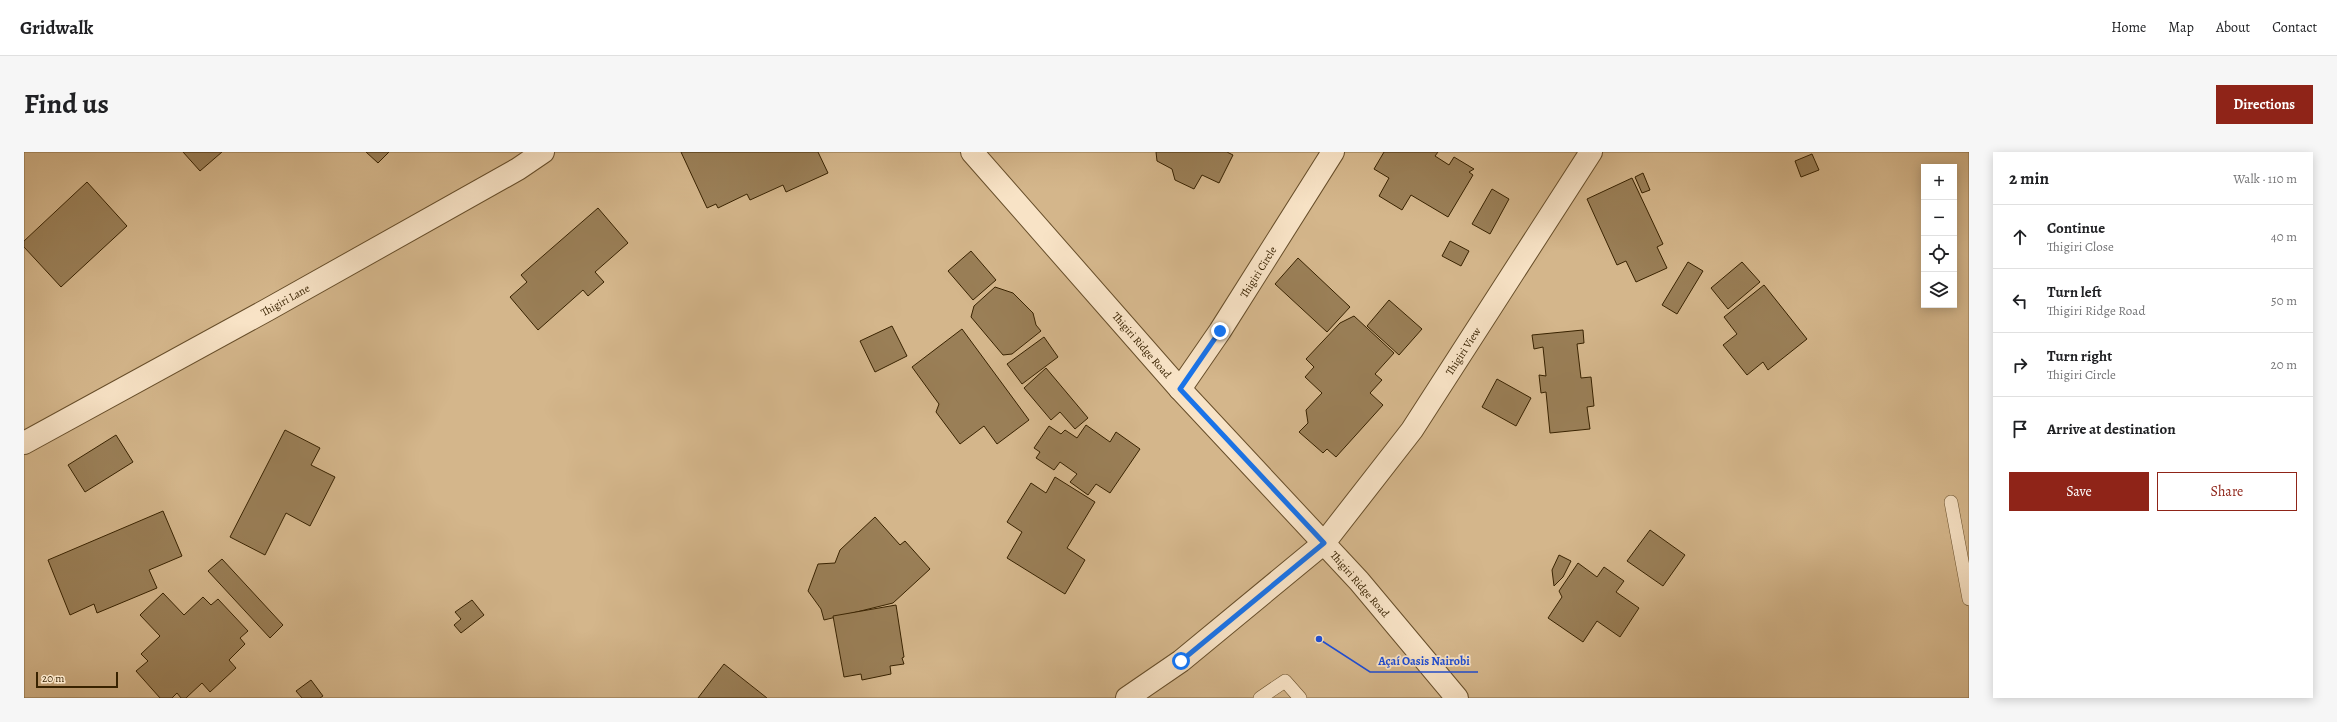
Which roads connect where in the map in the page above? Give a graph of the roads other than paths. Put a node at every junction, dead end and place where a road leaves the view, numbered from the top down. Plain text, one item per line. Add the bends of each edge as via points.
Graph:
1 (543, 152) edge
2 (972, 152) edge
3 (1333, 152) edge
4 (1591, 152) edge
5 (1180, 389) junction
6 (24, 443) edge
7 (1951, 502) dead end
8 (1324, 543) junction
9 (1969, 599) edge
10 (1128, 698) edge
11 (1260, 698) edge
12 (1300, 698) edge
13 (1457, 698) edge

1 - 6 street, Thigiri Lane via 518,169 267,310
2 - 5 street, Thigiri Ridge Road
3 - 5 street, Thigiri Circle via 1220,331
4 - 8 street, Thigiri View via 1412,430
5 - 8 street, Thigiri Ridge Road
7 - 9 lane
8 - 10 street, Thigiri View via 1181,661
8 - 13 street, Thigiri Ridge Road
11 - 12 lane via 1285,681

